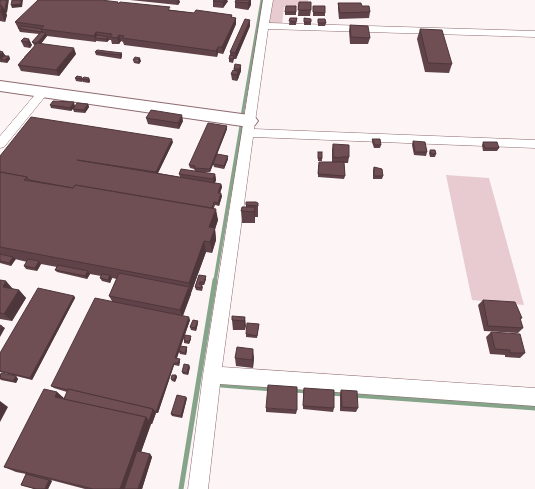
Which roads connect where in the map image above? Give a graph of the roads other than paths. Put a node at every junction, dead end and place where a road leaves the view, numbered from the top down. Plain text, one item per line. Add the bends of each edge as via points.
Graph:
1 (268, 0) edge
2 (263, 26) junction
3 (535, 34) edge
4 (0, 86) edge
5 (43, 92) junction
6 (245, 123) junction
7 (0, 144) edge
8 (535, 144) edge
9 (212, 374) junction
10 (535, 397) edge
11 (198, 489) edge

1 - 2 street
2 - 3 street
2 - 6 street
4 - 5 street
5 - 6 street
5 - 7 street
6 - 8 street
6 - 9 street
9 - 10 street
9 - 11 street

